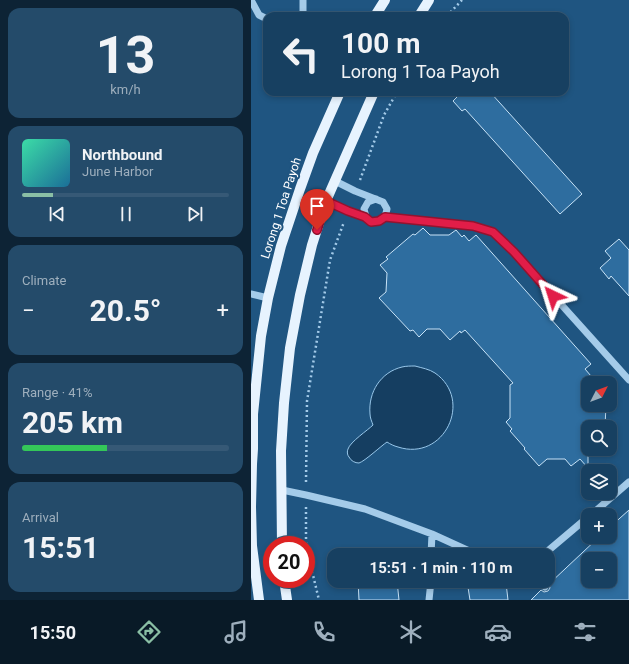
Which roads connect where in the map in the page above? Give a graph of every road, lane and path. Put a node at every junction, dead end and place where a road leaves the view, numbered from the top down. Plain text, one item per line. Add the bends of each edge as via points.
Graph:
1 (251, 0) edge
2 (303, 0) edge
3 (385, 0) edge
4 (429, 0) edge
5 (462, 0) edge
6 (303, 12) edge
7 (378, 12) edge
8 (422, 12) edge
9 (451, 12) edge
10 (263, 18) edge
11 (338, 96) edge
12 (372, 96) edge
13 (395, 96) edge
14 (335, 181) junction
15 (355, 191) junction
16 (376, 199) junction
17 (326, 201) junction
18 (348, 211) junction
19 (365, 217) junction
20 (385, 217) junction
21 (251, 294) edge
22 (268, 298) junction
23 (629, 380) edge
24 (629, 482) edge
25 (282, 490) junction
26 (306, 495) junction
27 (599, 508) edge
28 (581, 523) edge
29 (432, 534) junction
30 (282, 536) edge
31 (431, 548) edge
32 (463, 548) edge
33 (551, 548) edge
34 (285, 588) edge
35 (430, 588) edge
36 (259, 600) edge
37 (287, 600) edge
38 (319, 600) edge
39 (429, 600) edge

1 - 10 lane
2 - 6 lane
3 - 7 main road
4 - 8 main road
5 - 9 path
11 - 22 main road, Lorong 1 Toa Payoh via 300,189 281,246
12 - 14 main road
13 - 15 path via 383,115
14 - 15 lane
14 - 17 main road
15 - 16 lane
16 - 19 lane via 368,202 364,209
16 - 20 lane via 383,202 387,209
17 - 18 lane
17 - 25 main road via 312,245 290,348 281,451
18 - 19 lane
18 - 26 path via 330,260 307,401
19 - 20 lane via 371,222
20 - 23 lane via 473,226 493,232
21 - 22 lane
22 - 36 main road, Lorong 1 Toa Payoh via 261,336 253,414 252,546
24 - 27 lane
25 - 26 lane
25 - 30 main road
26 - 29 lane via 365,509
26 - 38 path via 306,546
28 - 33 lane
29 - 31 lane
29 - 32 lane
34 - 37 main road
35 - 39 lane

